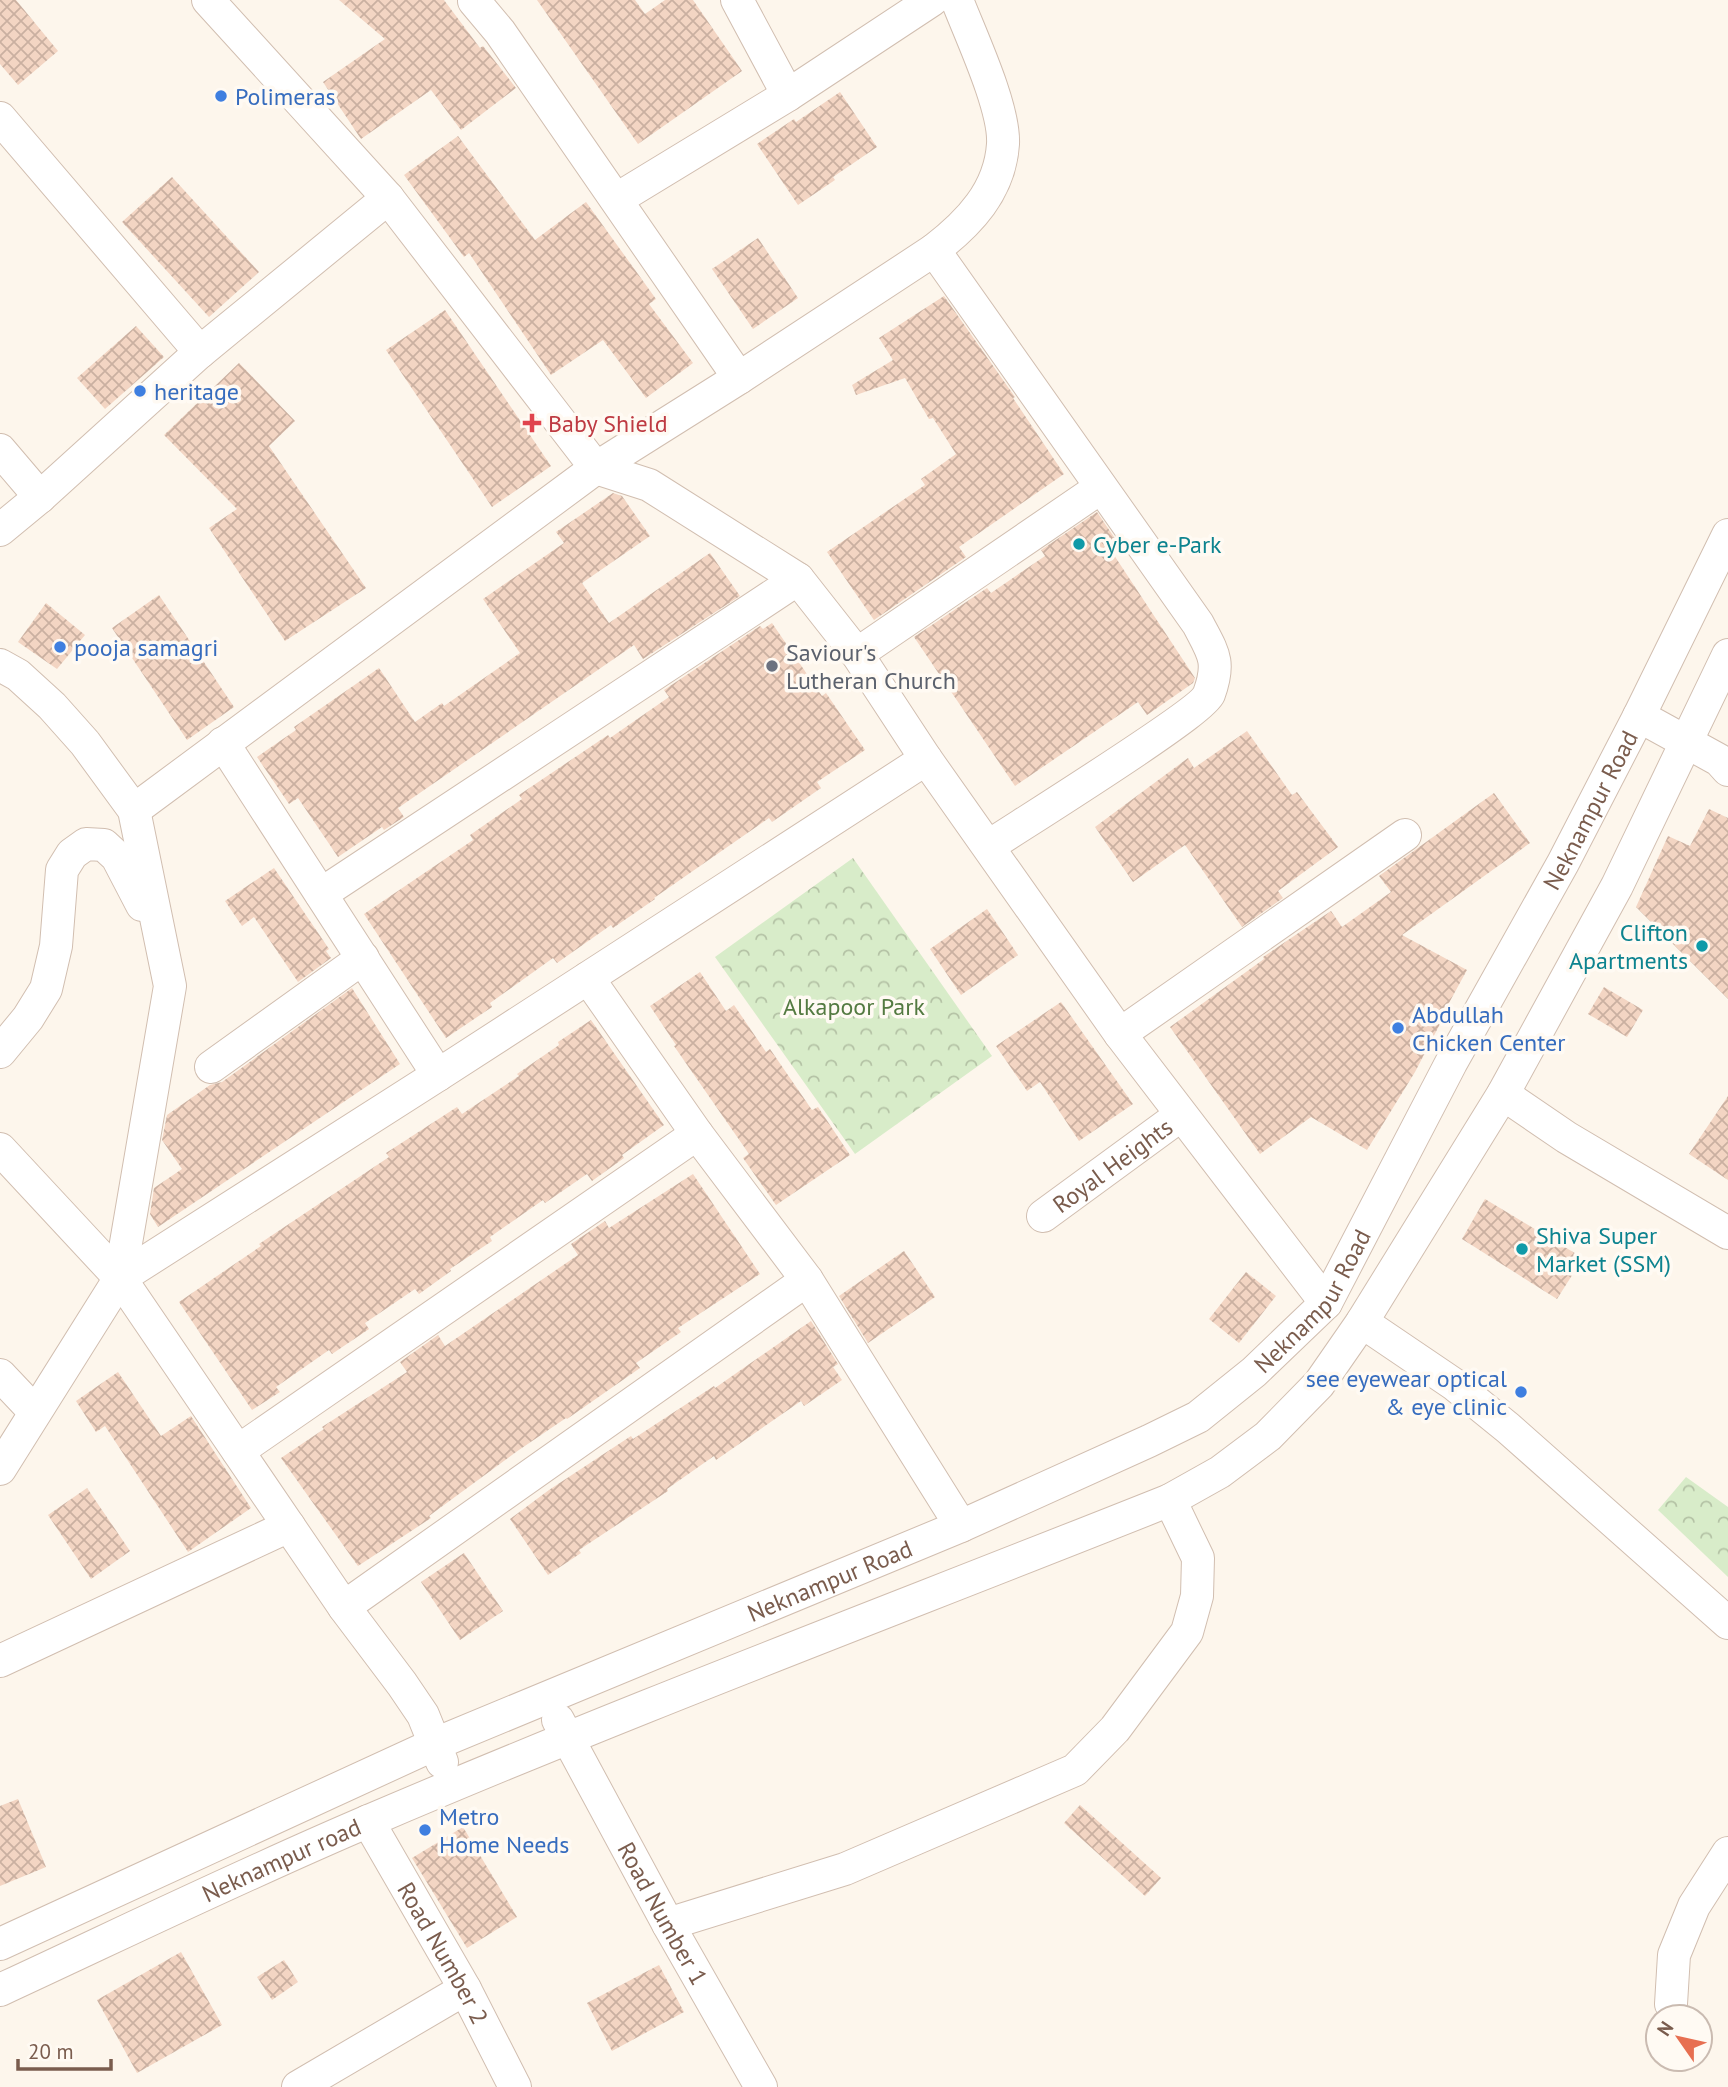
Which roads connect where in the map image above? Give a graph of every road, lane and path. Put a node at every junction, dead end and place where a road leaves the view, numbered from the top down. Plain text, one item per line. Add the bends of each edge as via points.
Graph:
1 (208, 0) edge
2 (737, 0) edge
3 (932, 0) edge
4 (957, 0) edge
5 (474, 1) edge
6 (788, 94) junction
7 (0, 118) edge
8 (388, 198) junction
9 (617, 199) junction
10 (934, 250) junction
11 (201, 352) junction
12 (739, 378) junction
13 (0, 450) edge
14 (596, 468) junction
15 (1100, 488) junction
16 (40, 498) junction
17 (0, 530) edge
18 (1728, 535) edge
19 (798, 579) junction
20 (857, 654) junction
21 (1728, 654) edge
22 (0, 665) edge
23 (1639, 716) junction
24 (1684, 742) junction
25 (223, 743) junction
26 (926, 759) junction
27 (1725, 763) edge
28 (134, 810) junction
29 (1405, 835) dead end
30 (989, 846) junction
31 (321, 894) junction
32 (161, 944) junction
33 (363, 958) junction
34 (588, 978) junction
35 (1120, 1034) junction
36 (0, 1052) edge
37 (211, 1067) dead end
38 (438, 1076) junction
39 (1503, 1094) junction
40 (1181, 1115) junction
41 (697, 1134) junction
42 (0, 1149) edge
43 (1043, 1216) dead end
44 (1728, 1233) edge
45 (120, 1278) junction
46 (807, 1280) junction
47 (1326, 1303) junction
48 (1362, 1322) junction
49 (0, 1375) edge
50 (35, 1412) junction
51 (238, 1451) junction
52 (0, 1469) edge
53 (1170, 1500) junction
54 (289, 1526) junction
55 (961, 1526) junction
56 (344, 1607) junction
57 (1728, 1623) edge
58 (0, 1661) edge
59 (547, 1698) junction
60 (567, 1739) junction
61 (435, 1744) junction
62 (452, 1786) junction
63 (368, 1821) junction
64 (1728, 1853) edge
65 (668, 1924) junction
66 (0, 1944) edge
67 (466, 1989) junction
68 (0, 1990) edge
69 (1671, 2003) edge
70 (298, 2087) edge
71 (515, 2087) edge
72 (761, 2087) edge

1 - 8 street
2 - 6 street
3 - 6 street
4 - 10 street via 997,105 1003,144 985,200 960,230
5 - 9 street
6 - 9 street
7 - 11 street
8 - 11 street
8 - 14 street
9 - 12 street
10 - 12 street
10 - 15 street
11 - 16 street
12 - 14 street
13 - 16 street
14 - 19 street via 649,485
14 - 25 street
15 - 20 street
15 - 30 street via 1198,624 1216,660 1208,697
16 - 17 street
18 - 23 street, Neknampur Road
19 - 20 street
19 - 31 street
20 - 26 street
21 - 24 street, Neknampur Road
22 - 28 street via 52,706 86,743
23 - 24 street
23 - 47 street, Neknampur Road
24 - 27 street
24 - 39 street, Neknampur Road via 1617,886
25 - 28 street
25 - 31 street
26 - 30 street
26 - 34 street
28 - 32 street
29 - 35 street
30 - 35 street
31 - 33 street
32 - 36 street via 117,857 104,845 86,844 72,854 62,870 56,946 46,989
32 - 45 street via 170,986
33 - 37 street
33 - 38 street
34 - 38 street
34 - 41 street
35 - 40 street
38 - 45 street
39 - 44 street
39 - 48 street, Neknampur Road
40 - 43 street, Royal Heights
40 - 47 street
41 - 46 street
41 - 51 street
42 - 45 street
45 - 50 street
45 - 51 street
46 - 55 street
46 - 56 street
47 - 55 street, Neknampur Road via 1254,1372 1198,1417
48 - 53 street, Neknampur Road via 1319,1384 1268,1436 1220,1472
48 - 57 street via 1455,1385 1508,1428
49 - 50 street
50 - 52 street
51 - 54 street
53 - 60 street, Neknampur Road
53 - 65 street via 1198,1558 1197,1596 1187,1632 1115,1729 1075,1770 845,1870
54 - 56 street
54 - 58 street
55 - 59 street, Neknampur Road
56 - 61 street via 423,1715
59 - 60 street, Road Number 1
59 - 61 street, Neknampur road
60 - 62 street, Neknampur road
60 - 65 street, Road Number 1
61 - 62 street
61 - 66 street, Neknampur road
62 - 63 street, Neknampur road
63 - 67 street, Road Number 2
63 - 68 street, Neknampur road
64 - 69 street via 1695,1906 1674,1955
65 - 72 street, Road Number 1
67 - 70 street
67 - 71 street, Road Number 2

